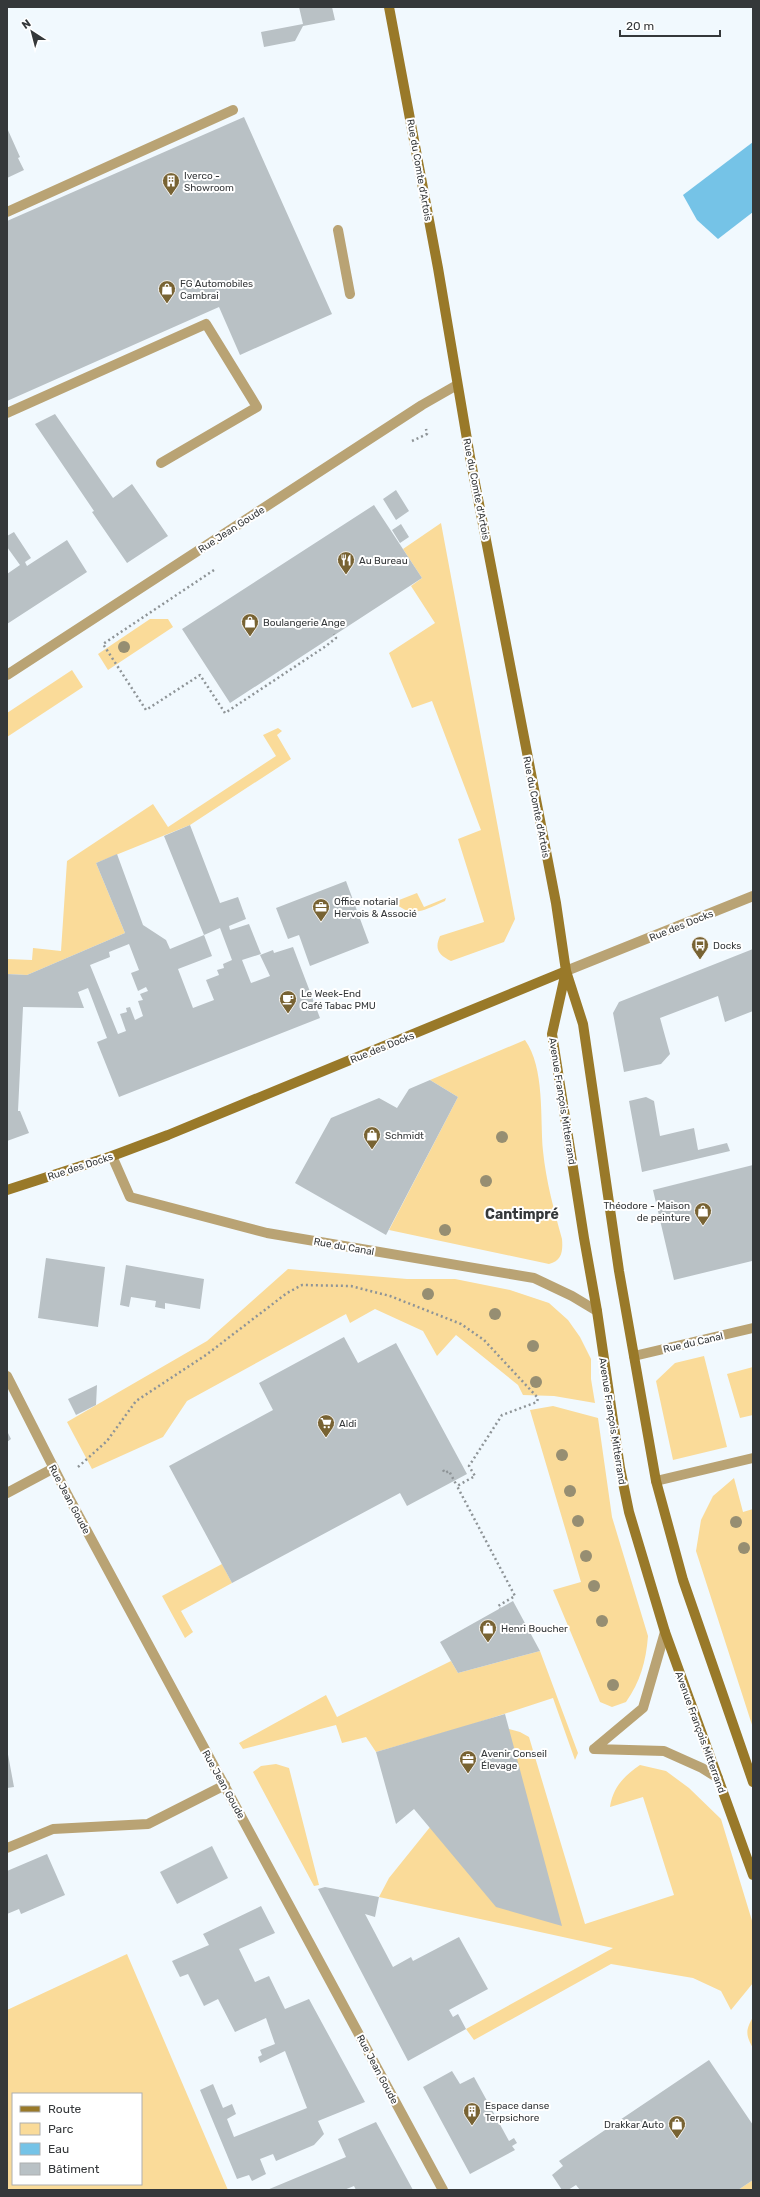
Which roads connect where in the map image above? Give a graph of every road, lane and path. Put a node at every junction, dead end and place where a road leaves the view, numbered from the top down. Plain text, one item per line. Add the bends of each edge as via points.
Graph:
1 (389, 7) edge
2 (233, 110) dead end
3 (7, 212) edge
4 (338, 230) dead end
5 (350, 294) dead end
6 (457, 385) junction
7 (7, 413) edge
8 (161, 463) dead end
9 (334, 634) dead end
10 (103, 644) dead end
11 (297, 660) dead end
12 (299, 663) junction
13 (7, 675) edge
14 (753, 896) edge
15 (566, 971) junction
16 (112, 1156) junction
17 (7, 1190) edge
18 (597, 1311) junction
19 (753, 1328) edge
20 (634, 1356) junction
21 (7, 1376) edge
22 (753, 1458) edge
23 (54, 1468) junction
24 (443, 1470) dead end
25 (656, 1481) junction
26 (61, 1482) junction
27 (457, 1486) junction
28 (7, 1493) edge
29 (500, 1608) dead end
30 (665, 1632) junction
31 (718, 1778) junction
32 (753, 1782) edge
33 (226, 1785) junction
34 (7, 1848) edge
35 (753, 1875) edge
36 (443, 2190) edge

1 - 6 main road, Rue du Comte d'Artois
2 - 3 street
4 - 5 street
6 - 13 street, Rue Jean Goude via 422,405
6 - 15 main road, Rue du Comte d'Artois via 556,903
7 - 8 street via 206,324 257,407
9 - 12 path via 336,638
10 - 12 path via 146,710 200,675 225,713
11 - 12 path
14 - 15 street, Rue des Docks
15 - 16 main road, Rue des Docks
15 - 18 main road, Avenue François Mitterrand via 552,1034
15 - 20 main road via 583,1024
16 - 17 main road, Rue des Docks
16 - 18 street, Rue du Canal via 130,1197 267,1233 534,1278
18 - 30 main road, Avenue François Mitterrand via 629,1512
19 - 20 street, Rue du Canal
20 - 25 main road
21 - 23 street, Rue Jean Goude
22 - 25 street
23 - 26 street, Rue Jean Goude
23 - 28 street
24 - 27 path via 445,1473 448,1471
25 - 32 main road via 683,1580
26 - 27 path via 106,1441 136,1401 206,1355 287,1293 302,1285 351,1286 390,1296 461,1324 484,1340 536,1393 537,1402 502,1415 470,1466 476,1476
26 - 33 street, Rue Jean Goude
27 - 29 path via 515,1596 498,1606
30 - 31 main road, Avenue François Mitterrand
30 - 31 street via 643,1708 594,1749 664,1752 702,1768
31 - 35 main road, Avenue François Mitterrand
33 - 34 street via 148,1824 53,1829
33 - 36 street, Rue Jean Goude

